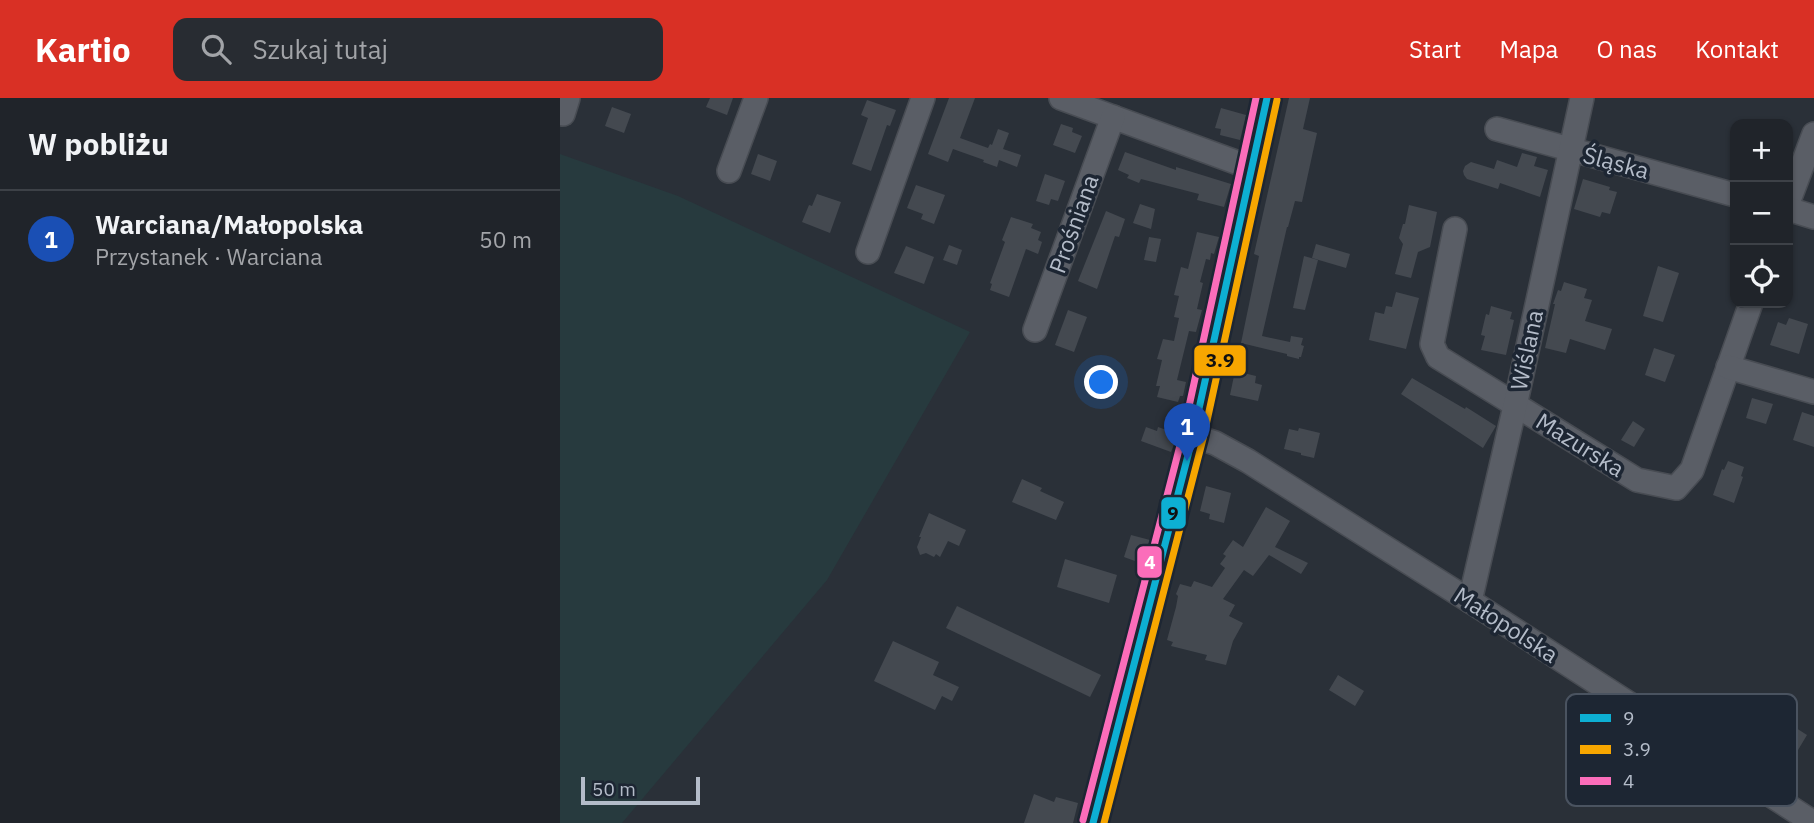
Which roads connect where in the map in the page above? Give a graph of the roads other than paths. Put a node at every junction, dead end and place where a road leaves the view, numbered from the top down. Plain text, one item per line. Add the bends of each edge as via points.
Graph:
1 (756, 98) edge
2 (923, 98) edge
3 (1061, 98) edge
4 (1267, 98) edge
5 (1582, 98) edge
6 (1113, 117) junction
7 (1497, 129) dead end
8 (1814, 134) edge
9 (1571, 150) junction
10 (1251, 167) junction
11 (729, 170) dead end
12 (1793, 190) edge
13 (1730, 194) edge
14 (1793, 211) edge
15 (1814, 217) edge
16 (1455, 229) dead end
17 (868, 252) dead end
18 (1749, 308) edge
19 (1035, 330) dead end
20 (1728, 367) junction
21 (1814, 392) edge
22 (1515, 406) junction
23 (1193, 436) junction
24 (1470, 601) junction
25 (1615, 694) edge
26 (1789, 806) edge
27 (1814, 822) edge
28 (1093, 823) edge

1 - 11 street
2 - 17 street
3 - 6 street
4 - 10 street
5 - 9 street, Wiślana
6 - 10 street
6 - 19 street, Prośniana
7 - 9 street, Śląska
8 - 12 street
9 - 13 street, Śląska
9 - 22 street, Wiślana
10 - 23 street
14 - 15 street
16 - 22 street, Mazurska via 1432,344 1438,357
18 - 20 street
20 - 21 street
20 - 22 street, Mazurska via 1692,470 1676,488 1637,480
22 - 24 street, Wiślana
23 - 24 street, Małopolska via 1248,461
23 - 28 street
24 - 25 street, Małopolska
26 - 27 street, Małopolska

